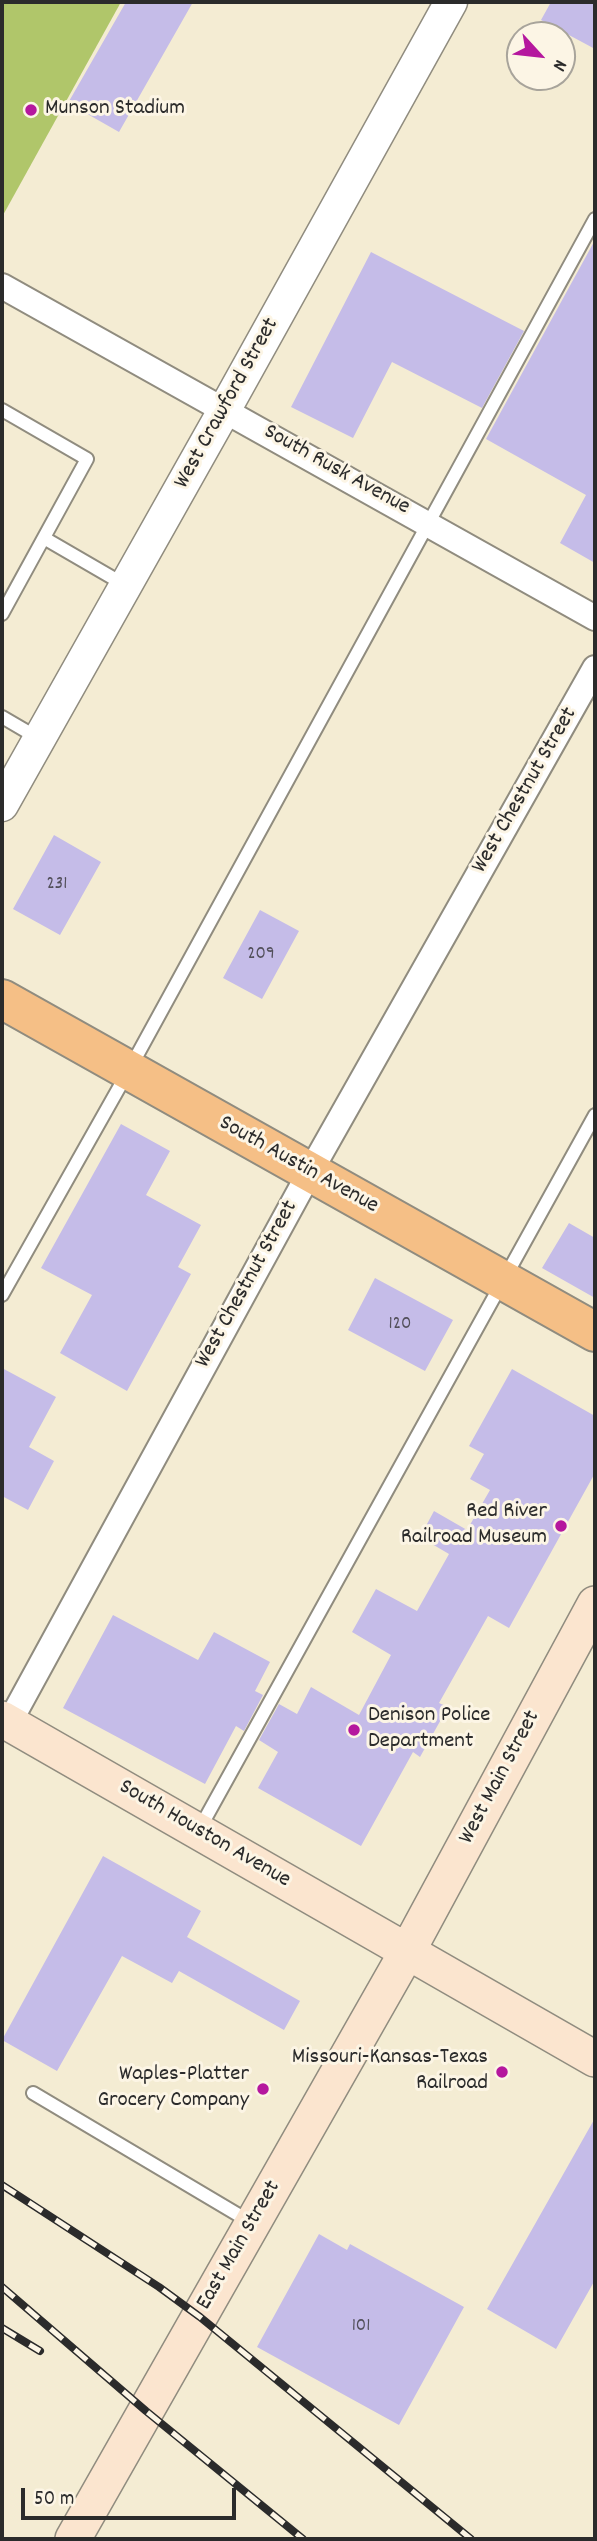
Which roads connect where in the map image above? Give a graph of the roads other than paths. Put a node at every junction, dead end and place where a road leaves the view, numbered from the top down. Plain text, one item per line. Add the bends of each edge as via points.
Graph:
1 (451, 2) edge
2 (595, 219) edge
3 (2, 286) edge
4 (225, 409) junction
5 (2, 410) edge
6 (429, 524) junction
7 (44, 538) junction
8 (126, 585) junction
9 (2, 614) edge
10 (595, 618) edge
11 (595, 668) edge
12 (2, 717) edge
13 (39, 739) junction
14 (2, 805) edge
15 (2, 999) edge
16 (129, 1070) junction
17 (595, 1115) edge
18 (310, 1172) junction
19 (503, 1280) junction
20 (2, 1295) edge
21 (595, 1332) edge
22 (595, 1604) edge
23 (6, 1721) edge
24 (198, 1832) junction
25 (407, 1952) junction
26 (595, 2059) edge
27 (33, 2093) dead end
28 (253, 2223) junction
29 (72, 2539) edge

1 - 4 street, West Crawford Street
2 - 6 lane
3 - 4 street, South Rusk Avenue
4 - 6 street, South Rusk Avenue
4 - 8 street, West Crawford Street
5 - 7 lane via 87,459
6 - 10 street, South Rusk Avenue
6 - 16 lane
7 - 8 lane
7 - 9 lane
8 - 13 street, West Crawford Street
11 - 18 street, West Chestnut Street
12 - 13 lane
13 - 14 street, West Crawford Street
15 - 16 highway, South Austin Avenue
16 - 18 highway, South Austin Avenue
16 - 20 lane
17 - 19 lane
18 - 19 highway, South Austin Avenue
18 - 23 street, West Chestnut Street
19 - 21 highway, South Austin Avenue
19 - 24 lane
22 - 25 main road, West Main Street
23 - 24 main road, South Houston Avenue
24 - 25 main road, South Houston Avenue
25 - 26 main road, South Houston Avenue
25 - 28 main road, East Main Street
27 - 28 lane
28 - 29 main road, East Main Street

